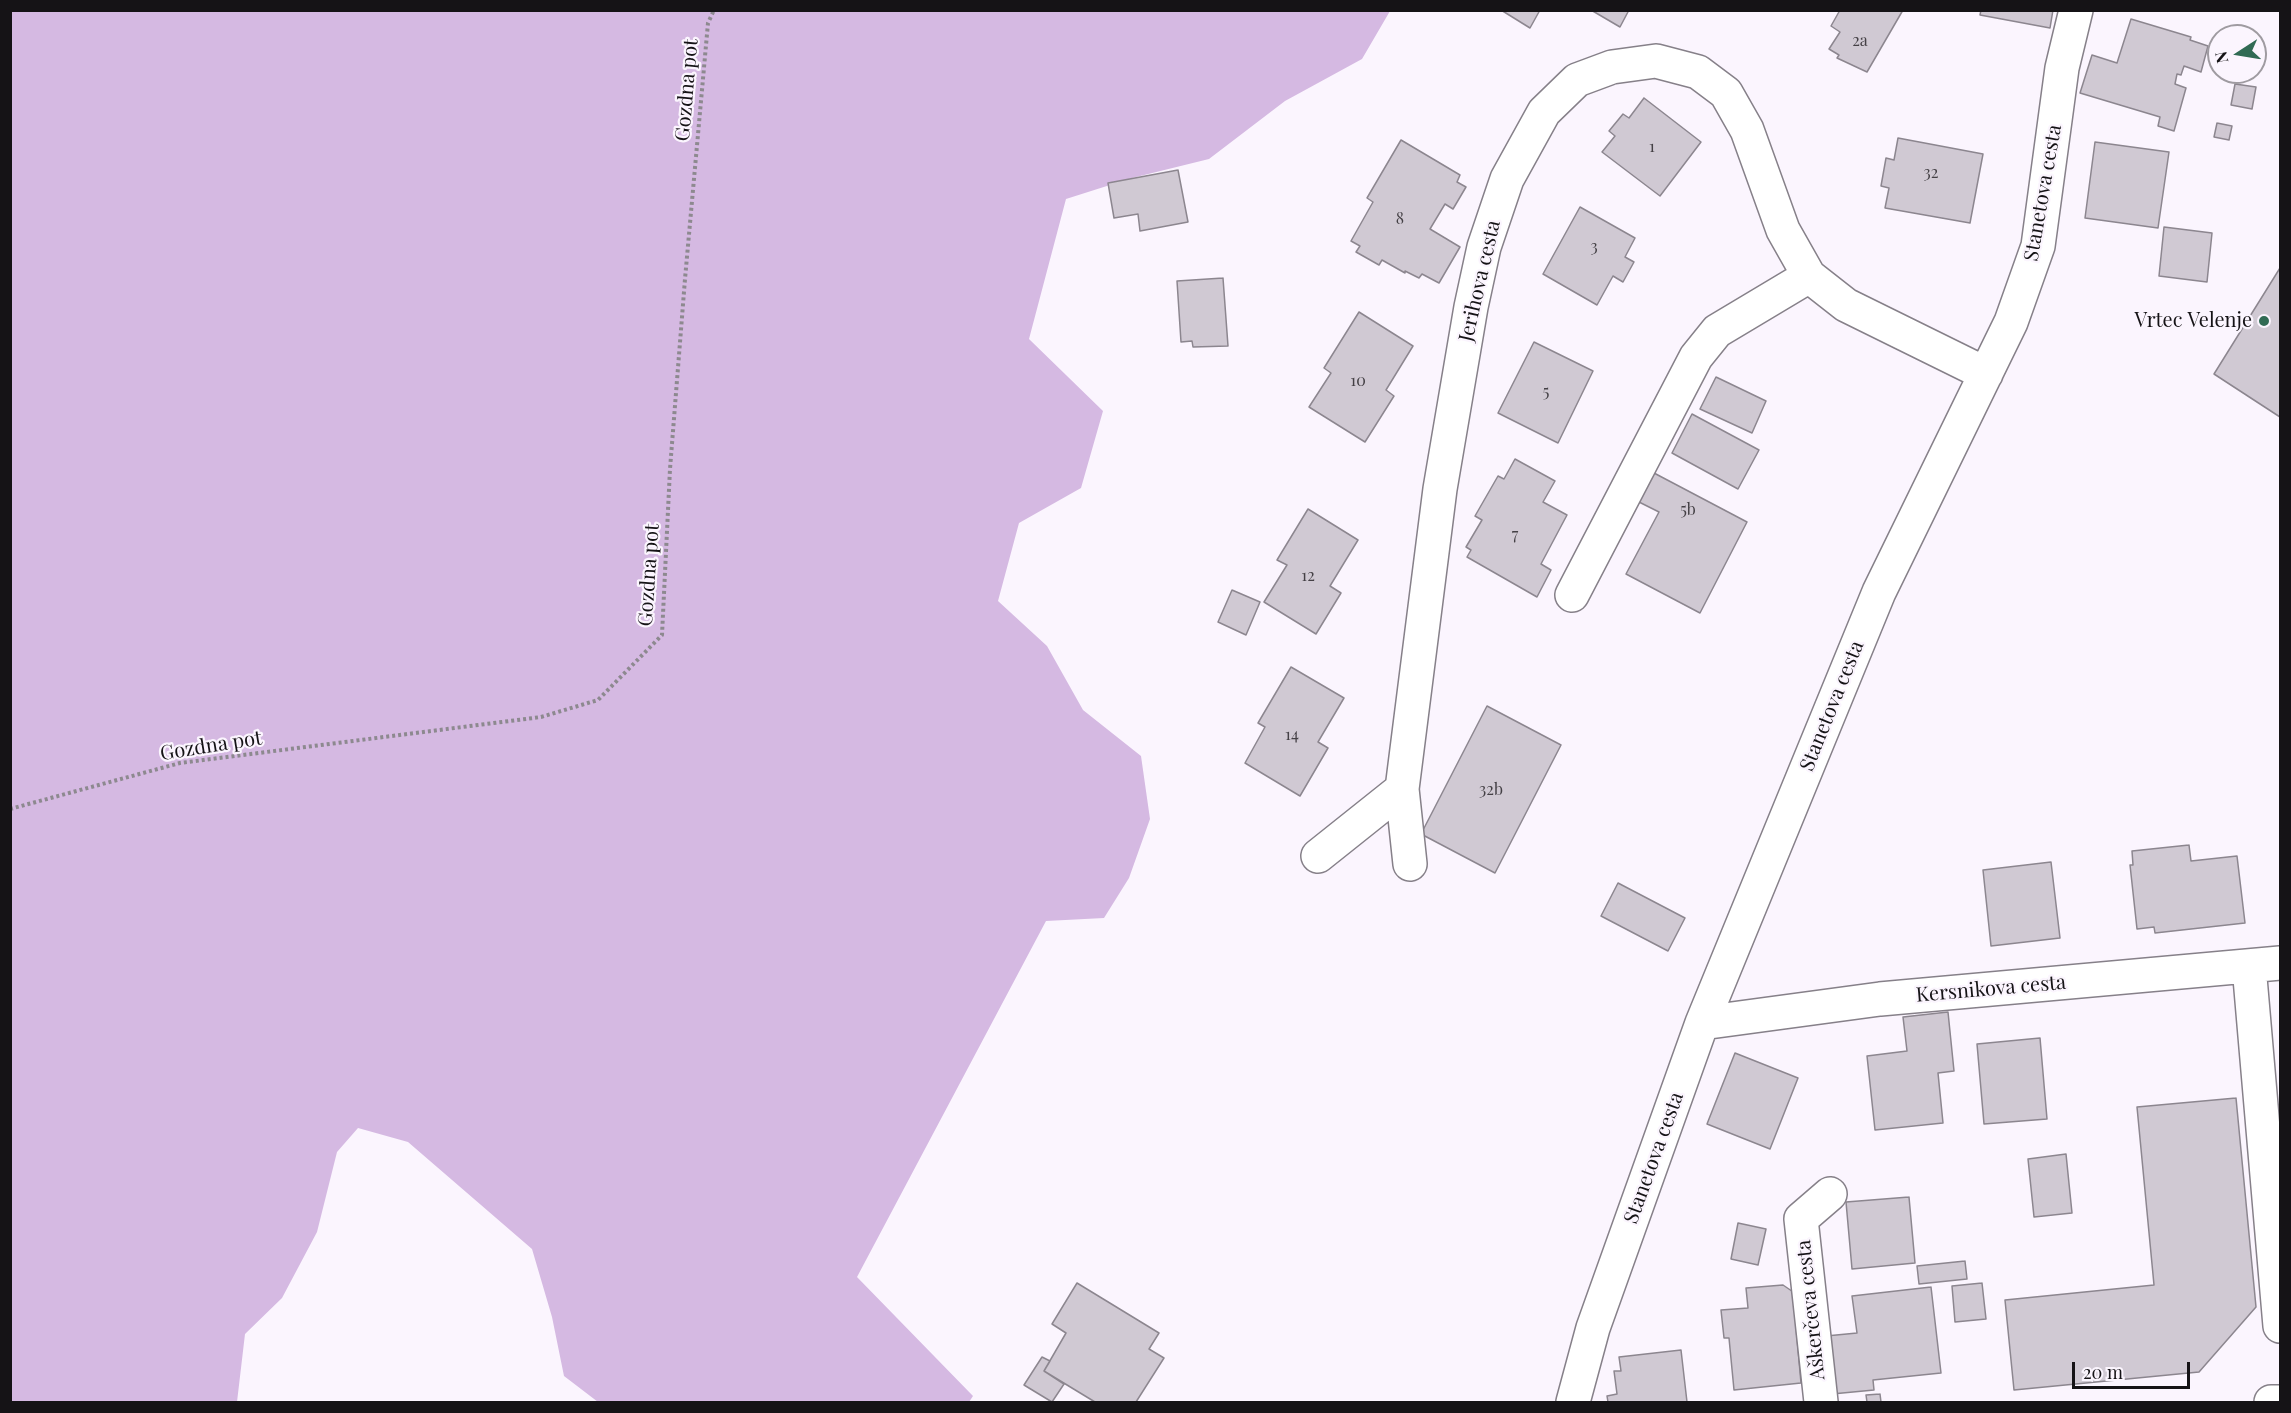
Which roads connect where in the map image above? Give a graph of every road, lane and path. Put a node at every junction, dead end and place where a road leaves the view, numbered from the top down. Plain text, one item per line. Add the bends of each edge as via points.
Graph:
1 (714, 10) edge
2 (2076, 10) edge
3 (1809, 276) junction
4 (1986, 374) junction
5 (1572, 595) dead end
6 (1402, 789) junction
7 (10, 809) edge
8 (1318, 856) dead end
9 (1410, 864) dead end
10 (2265, 964) edge
11 (1702, 1023) junction
12 (1830, 1194) dead end
13 (2280, 1326) edge
14 (2280, 1401) edge
15 (1573, 1402) edge
16 (1821, 1402) edge
17 (2271, 1402) edge

1 - 7 path, Gozdna pot via 708,23 684,291 662,635 598,700 541,717 180,763
2 - 4 street, Stanetova cesta via 2062,68 2038,246 2011,322
3 - 4 street, Jerihova cesta via 1846,305
3 - 5 street via 1717,331 1696,357
3 - 6 street, Jerihova cesta via 1784,230 1748,130 1726,93 1698,72 1656,61 1612,67 1577,80 1544,112 1507,179 1484,247 1471,307 1440,489
4 - 11 street, Stanetova cesta via 1879,592
6 - 8 street
6 - 9 street, Jerihova cesta
10 - 11 street, Kersnikova cesta via 1880,999
10 - 13 street via 2258,1080
11 - 15 street, Stanetova cesta via 1593,1328
12 - 16 street, Aškerčeva cesta via 1801,1219
14 - 17 street

